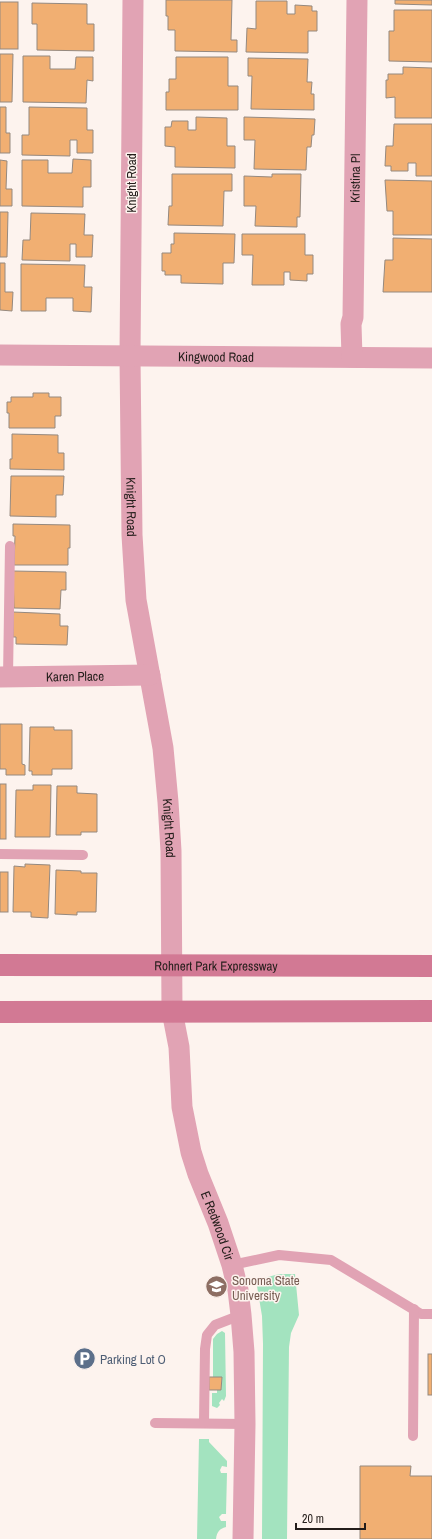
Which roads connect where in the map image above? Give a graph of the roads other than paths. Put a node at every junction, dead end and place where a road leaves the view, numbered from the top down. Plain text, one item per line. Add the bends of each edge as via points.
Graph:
1 (133, 0) edge
2 (357, 0) edge
3 (0, 355) edge
4 (130, 357) junction
5 (352, 357) junction
6 (432, 358) edge
7 (10, 546) dead end
8 (150, 675) junction
9 (4, 677) edge
10 (0, 854) edge
11 (83, 855) dead end
12 (0, 965) edge
13 (172, 965) junction
14 (432, 966) edge
15 (172, 1011) junction
16 (432, 1011) edge
17 (0, 1012) edge
18 (232, 1265) junction
19 (414, 1310) junction
20 (432, 1314) edge
21 (242, 1315) junction
22 (155, 1423) dead end
23 (204, 1424) junction
24 (245, 1424) junction
25 (413, 1436) dead end
26 (244, 1539) edge

1 - 4 street, Knight Road
2 - 5 street, Kristina Pl
3 - 4 street, Kingwood Road
4 - 5 street, Kingwood Road
4 - 8 street, Knight Road via 135,593
5 - 6 street, Kingwood Road
7 - 9 lane
8 - 9 street, Karen Place
8 - 13 street, Knight Road via 163,748 168,802
10 - 11 lane
12 - 13 main road, Rohnert Park Expressway
13 - 14 main road, Rohnert Park Expressway
13 - 15 street, Knight Road
15 - 16 main road
15 - 17 main road
15 - 18 street, E Redwood Cir via 179,1047 182,1107 191,1152
18 - 19 lane via 279,1255 331,1260
18 - 21 street, E Redwood Cir
19 - 20 lane via 421,1314
19 - 25 lane
21 - 23 lane via 215,1325 207,1335
21 - 24 street, E Redwood Cir
22 - 23 lane
23 - 24 lane
24 - 26 street, E Redwood Cir

